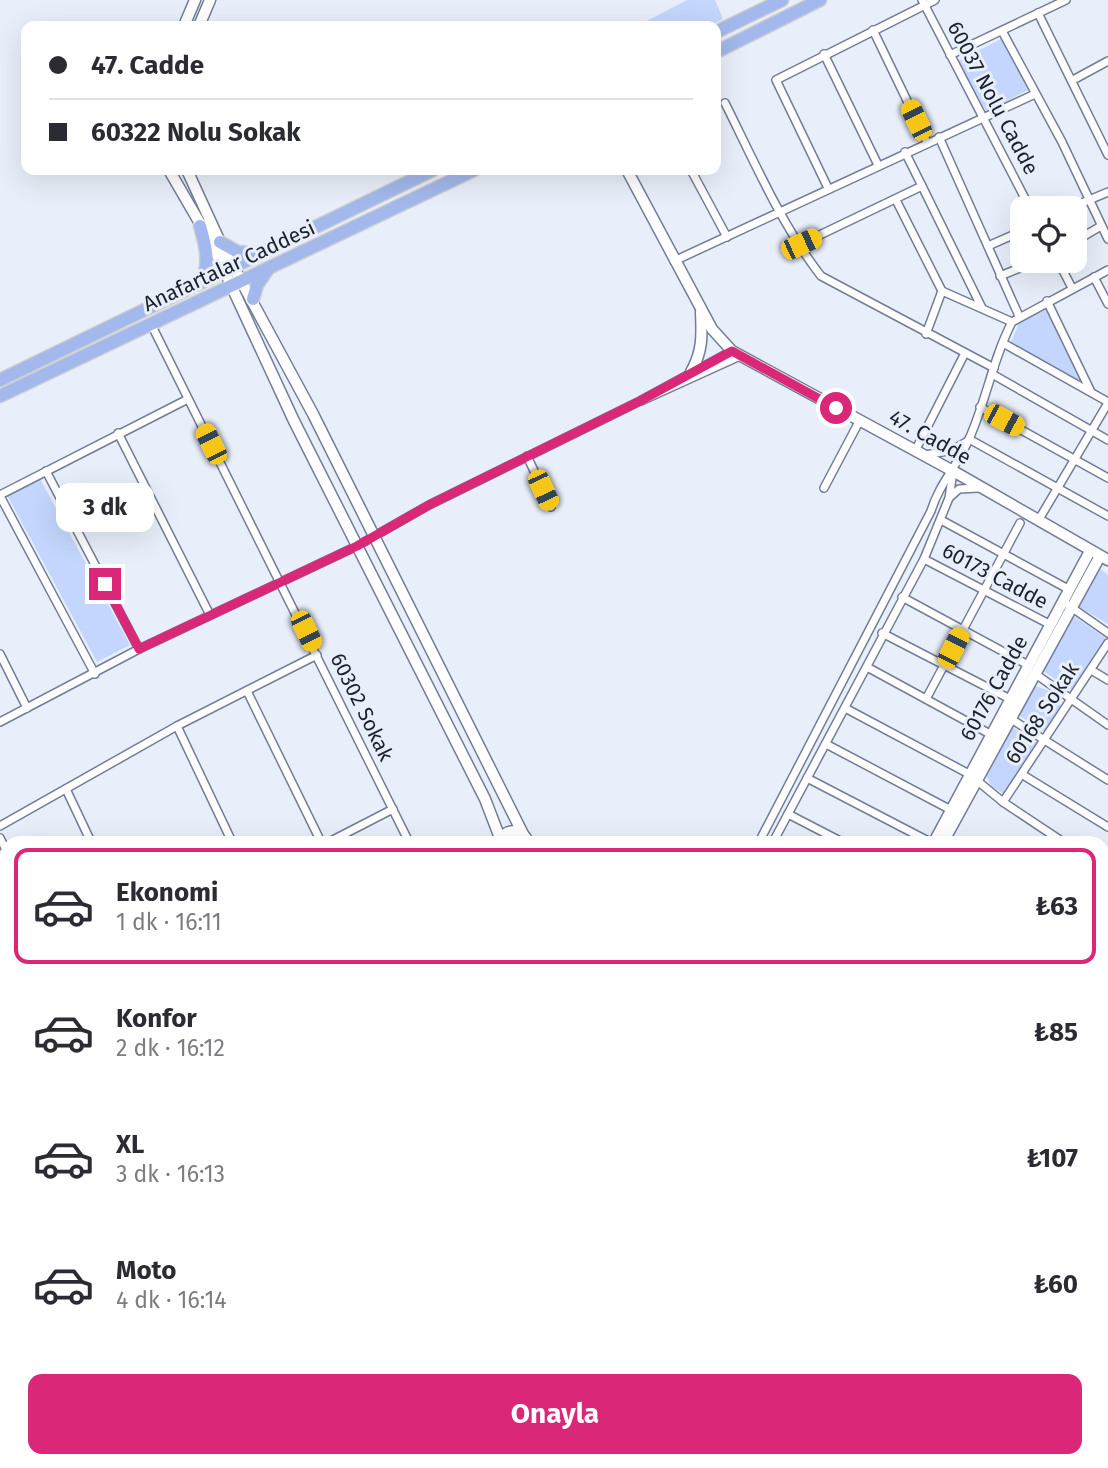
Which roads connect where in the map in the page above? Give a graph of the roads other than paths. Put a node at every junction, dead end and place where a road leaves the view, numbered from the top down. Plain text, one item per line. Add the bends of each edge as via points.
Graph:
1 (195, 0) edge
2 (209, 0) edge
3 (782, 0) edge
4 (820, 0) edge
5 (935, 0) edge
6 (1066, 0) edge
7 (923, 2) edge
8 (1038, 13) junction
9 (186, 21) edge
10 (201, 21) edge
11 (721, 30) edge
12 (873, 30) junction
13 (1002, 31) junction
14 (721, 50) edge
15 (824, 54) junction
16 (950, 55) junction
17 (1108, 61) edge
18 (1073, 80) junction
19 (1035, 94) junction
20 (725, 103) dead end
21 (984, 116) junction
22 (939, 137) junction
23 (927, 142) junction
24 (905, 152) junction
25 (1108, 155) edge
26 (878, 165) junction
27 (172, 175) edge
28 (189, 175) edge
29 (423, 175) edge
30 (463, 175) edge
31 (629, 175) edge
32 (694, 175) edge
33 (922, 186) junction
34 (828, 188) junction
35 (1108, 192) edge
36 (1024, 196) edge
37 (1089, 198) junction
38 (896, 200) junction
39 (780, 213) junction
40 (200, 226) junction
41 (1101, 226) junction
42 (1087, 234) edge
43 (1010, 236) edge
44 (727, 237) junction
45 (1108, 239) edge
46 (220, 242) junction
47 (801, 244) junction
48 (988, 246) junction
49 (265, 252) junction
50 (673, 262) junction
51 (270, 267) junction
52 (229, 269) junction
53 (1108, 270) edge
54 (1010, 271) edge
55 (1064, 273) edge
56 (1000, 275) junction
57 (1094, 277) junction
58 (202, 282) junction
59 (237, 283) junction
60 (1072, 288) junction
61 (942, 290) junction
62 (253, 299) junction
63 (1047, 301) junction
64 (1108, 304) edge
65 (700, 309) junction
66 (982, 309) junction
67 (1019, 316) junction
68 (1012, 322) junction
69 (151, 324) junction
70 (926, 334) junction
71 (1003, 343) junction
72 (965, 353) junction
73 (736, 354) junction
74 (993, 371) junction
75 (691, 372) junction
76 (0, 380) edge
77 (1091, 392) junction
78 (0, 396) edge
79 (188, 399) junction
80 (640, 401) junction
81 (1108, 403) edge
82 (981, 407) junction
83 (860, 420) junction
84 (1092, 430) junction
85 (118, 433) junction
86 (969, 440) junction
87 (1108, 440) edge
88 (918, 453) junction
89 (527, 456) junction
90 (1075, 458) junction
91 (46, 471) junction
92 (953, 471) junction
93 (1108, 478) edge
94 (824, 488) dead end
95 (979, 488) junction
96 (1057, 488) junction
97 (0, 495) edge
98 (949, 498) junction
99 (551, 507) dead end
100 (1108, 516) edge
101 (941, 520) junction
102 (1038, 521) junction
103 (1020, 523) dead end
104 (374, 537) junction
105 (357, 546) junction
106 (1004, 554) junction
107 (1099, 556) edge
108 (924, 559) junction
109 (282, 582) junction
110 (985, 590) junction
111 (1070, 590) junction
112 (902, 597) junction
113 (1067, 605) junction
114 (210, 615) junction
115 (1051, 625) junction
116 (963, 629) junction
117 (882, 633) junction
118 (1108, 633) edge
119 (1108, 643) edge
120 (139, 649) junction
121 (0, 654) edge
122 (317, 655) junction
123 (867, 667) junction
124 (944, 667) junction
125 (1031, 669) junction
126 (1091, 670) junction
127 (95, 674) junction
128 (1108, 680) edge
129 (247, 691) junction
130 (926, 699) junction
131 (1010, 699) junction
132 (1069, 699) junction
133 (27, 708) junction
134 (845, 708) junction
135 (1006, 715) junction
136 (0, 722) edge
137 (1108, 725) edge
138 (177, 726) junction
139 (990, 734) junction
140 (1045, 741) junction
141 (826, 744) junction
142 (1023, 775) junction
143 (973, 777) junction
144 (807, 778) junction
145 (1108, 780) edge
146 (66, 789) junction
147 (1003, 802) junction
148 (393, 809) junction
149 (951, 810) junction
150 (788, 814) junction
151 (0, 826) edge
152 (1108, 827) edge
153 (88, 836) edge
154 (229, 836) edge
155 (319, 836) edge
156 (339, 836) edge
157 (406, 836) edge
158 (497, 836) edge
159 (506, 836) edge
160 (521, 836) edge
161 (524, 836) edge
162 (762, 836) edge
163 (776, 836) edge
164 (831, 836) edge
165 (922, 836) edge
166 (939, 836) edge
167 (940, 836) edge
168 (1054, 836) edge

1 - 9 main road
2 - 10 main road
3 - 11 main road
4 - 14 main road
5 - 7 street
6 - 8 street
7 - 12 street
7 - 16 street, 60037 Nolu Cadde
8 - 13 street
8 - 18 street
12 - 15 street
12 - 23 street
13 - 16 street
13 - 19 street
15 - 26 street
15 - 34 street via 776,80
16 - 21 street, 60037 Nolu Cadde
17 - 18 street
18 - 25 street
19 - 21 street
19 - 37 street
20 - 39 street
21 - 22 street
21 - 36 street, 60037 Nolu Cadde
22 - 23 street
22 - 48 street
23 - 24 street
24 - 26 street
24 - 33 street
26 - 34 street
27 - 40 main road
28 - 46 main road
29 - 49 main road, Anafartalar Caddesi
30 - 51 main road, Anafartalar Caddesi
31 - 50 main road, 47. Cadde
32 - 44 street
33 - 38 street
33 - 66 street
34 - 39 street
35 - 37 street
37 - 41 street
38 - 47 street
38 - 61 street
39 - 44 street
39 - 47 street
40 - 52 main road
40 - 58 main road via 208,254
41 - 42 street
41 - 45 street
43 - 48 street
44 - 50 street
46 - 49 main road via 238,252
46 - 52 main road
47 - 70 street via 821,276
48 - 56 street
49 - 52 main road, Anafartalar Caddesi
50 - 65 main road, 47. Cadde
51 - 59 main road, Anafartalar Caddesi
51 - 62 main road
52 - 58 main road, Anafartalar Caddesi
52 - 59 main road
53 - 57 street
54 - 56 street
55 - 60 street
56 - 67 street
57 - 60 street
57 - 64 street
58 - 76 main road, Anafartalar Caddesi
59 - 62 main road
59 - 69 main road, Anafartalar Caddesi
59 - 105 main road via 294,421
60 - 63 street
61 - 66 street
61 - 70 street
62 - 104 main road
63 - 67 street
63 - 77 street
65 - 73 main road, 47. Cadde
65 - 75 main road via 703,338
66 - 68 street
67 - 68 street
68 - 71 street
69 - 78 main road, Anafartalar Caddesi
69 - 79 street, 60302 Sokak
70 - 72 street
71 - 74 street
71 - 77 street
72 - 74 street
72 - 88 street
73 - 75 street
73 - 80 street
73 - 83 main road, 47. Cadde
74 - 82 street
74 - 84 street
75 - 80 street
77 - 81 street
79 - 85 street
79 - 109 street, 60302 Sokak
80 - 89 street
81 - 84 street
82 - 86 street
82 - 90 street
83 - 88 main road, 47. Cadde
83 - 94 street
84 - 87 street
84 - 90 street
85 - 91 street
85 - 114 street
86 - 88 street via 952,450
86 - 92 street
86 - 96 street
88 - 92 main road, 47. Cadde
89 - 99 street
89 - 104 street
90 - 93 street
90 - 96 street
91 - 97 street
91 - 120 street
92 - 95 main road, 47. Cadde
92 - 98 street
92 - 162 street via 938,488 932,511
95 - 98 street via 959,489
95 - 102 main road, 47. Cadde
96 - 100 street
96 - 102 street
97 - 127 street
98 - 101 street
101 - 106 street
101 - 108 street
102 - 107 main road, 47. Cadde
103 - 106 street
104 - 105 street
104 - 161 main road
105 - 109 street
105 - 158 main road via 485,799
106 - 110 street
106 - 111 street
107 - 111 main road, 60176 Cadde
107 - 113 main road
108 - 110 street, 60173 Cadde
108 - 112 street
109 - 114 street
109 - 122 street, 60302 Sokak
110 - 115 street, 60173 Cadde
110 - 116 street
111 - 113 main road, 60176 Cadde
112 - 116 street
112 - 117 street
113 - 115 main road, 60176 Cadde
113 - 118 street
113 - 125 main road
114 - 120 street
115 - 125 main road, 60176 Cadde
116 - 124 street
116 - 125 street
117 - 123 street
117 - 124 street
119 - 126 street, 60168 Sokak
120 - 127 street
121 - 133 street
122 - 129 street
122 - 148 street, 60302 Sokak
123 - 130 street
123 - 134 street
124 - 130 street
124 - 131 street
125 - 131 main road, 60176 Cadde
125 - 132 street
125 - 135 main road
126 - 128 street
126 - 132 street, 60168 Sokak
127 - 133 street
129 - 138 street
129 - 155 street
130 - 139 street
131 - 135 main road, 60176 Cadde
132 - 137 street
132 - 140 street, 60168 Sokak
133 - 136 street
134 - 141 street
134 - 143 street
135 - 139 main road, 60176 Cadde
135 - 140 street
135 - 143 main road
138 - 146 street
138 - 154 street
139 - 143 main road, 60176 Cadde
140 - 142 street, 60168 Sokak
140 - 145 street
141 - 144 street
141 - 149 street
142 - 147 street, 60168 Sokak
142 - 152 street
143 - 147 street
143 - 149 main road, 60176 Cadde
143 - 167 main road
144 - 150 street
144 - 165 street
146 - 151 street
146 - 153 street
147 - 168 street
148 - 156 street
148 - 157 street, 60302 Sokak
149 - 166 main road, 60176 Cadde
150 - 163 street
150 - 164 street
159 - 160 main road via 513,831

